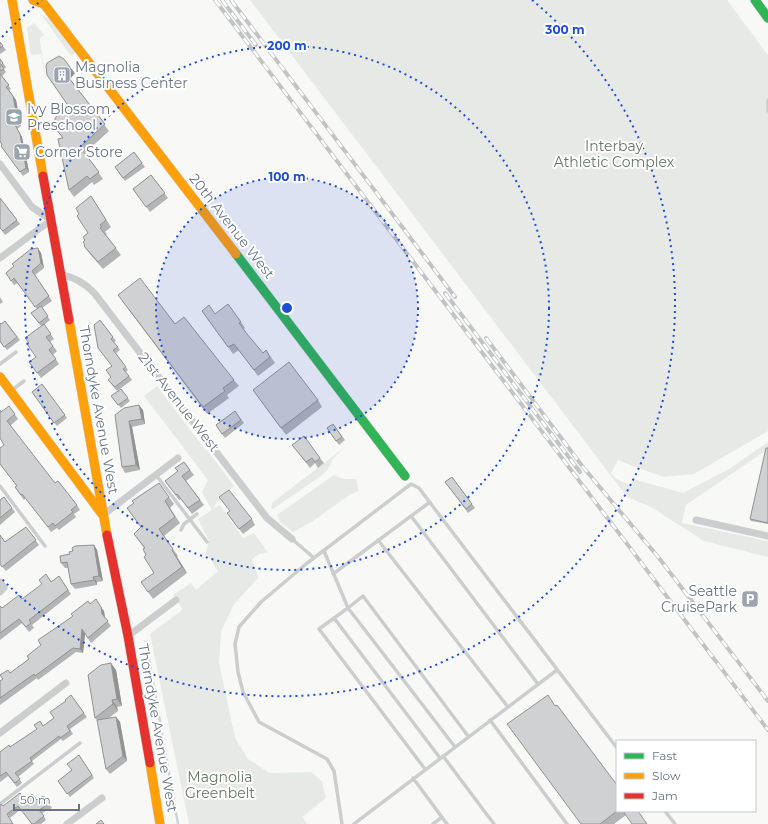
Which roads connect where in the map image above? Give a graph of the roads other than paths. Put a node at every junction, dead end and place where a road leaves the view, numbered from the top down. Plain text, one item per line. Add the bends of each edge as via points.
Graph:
1 (12, 0) edge
2 (33, 0) edge
3 (755, 0) edge
4 (767, 13) edge
5 (768, 100) edge
6 (768, 111) edge
7 (0, 164) edge
8 (51, 220) junction
9 (0, 258) edge
10 (61, 275) junction
11 (16, 352) dead end
12 (0, 364) edge
13 (0, 377) edge
14 (24, 380) dead end
15 (10, 391) junction
16 (178, 458) dead end
17 (156, 475) junction
18 (404, 476) dead end
19 (0, 486) edge
20 (430, 502) junction
21 (197, 514) dead end
22 (103, 515) junction
23 (411, 516) junction
24 (190, 519) junction
25 (696, 520) dead end
26 (181, 530) dead end
27 (768, 536) edge
28 (292, 539) joint
29 (378, 540) junction
30 (207, 542) dead end
31 (45, 546) dead end
32 (324, 551) junction
33 (314, 558) junction
34 (334, 574) junction
35 (176, 600) dead end
36 (348, 608) junction
37 (334, 618) junction
38 (128, 636) junction
39 (557, 670) junction
40 (66, 683) dead end
41 (538, 684) junction
42 (508, 707) junction
43 (490, 720) junction
44 (0, 733) edge
45 (468, 736) junction
46 (80, 743) dead end
47 (455, 747) junction
48 (616, 747) edge
49 (441, 757) junction
50 (425, 769) junction
51 (413, 778) junction
52 (102, 798) dead end
53 (0, 804) edge
54 (666, 812) edge
55 (442, 817) junction
56 (67, 824) edge
57 (160, 824) edge
58 (342, 824) edge
59 (354, 824) edge
60 (433, 824) edge
61 (447, 824) edge
62 (494, 824) edge
63 (567, 824) edge
64 (675, 824) edge

1 - 8 main road, Thorndyke Avenue West
2 - 18 main road, 20th Avenue West via 44,4
3 - 4 main road
5 - 6 lane
7 - 8 street via 32,207
8 - 9 street
8 - 10 main road, Thorndyke Avenue West
10 - 22 main road, Thorndyke Avenue West
10 - 28 street, 21st Avenue West via 76,278 95,294 267,518
11 - 12 lane
13 - 15 main road
14 - 15 lane
15 - 22 main road
16 - 17 street
17 - 22 street
17 - 24 lane
19 - 31 lane
20 - 23 lane
20 - 32 lane via 419,488 411,484
20 - 39 lane
21 - 24 lane
22 - 38 main road, Thorndyke Avenue West
23 - 29 lane
23 - 41 lane
24 - 26 lane
24 - 30 lane
25 - 27 street
28 - 33 lane
29 - 34 lane
29 - 42 lane
32 - 33 lane
32 - 34 lane
33 - 58 lane via 261,602 239,627 235,644 243,692 259,722 327,759 334,771
34 - 36 lane
35 - 38 street
36 - 37 lane
36 - 45 lane via 363,596
36 - 47 lane
37 - 49 lane
37 - 50 lane via 319,629
38 - 57 main road, Thorndyke Avenue West
39 - 41 lane
39 - 48 lane
40 - 44 street
41 - 42 lane
42 - 43 lane
43 - 45 lane
43 - 63 lane
45 - 47 lane
46 - 53 lane
47 - 49 lane
49 - 50 lane
49 - 62 lane
50 - 51 lane
51 - 55 lane
51 - 59 lane
52 - 56 street
54 - 64 lane
55 - 60 lane
55 - 61 lane

